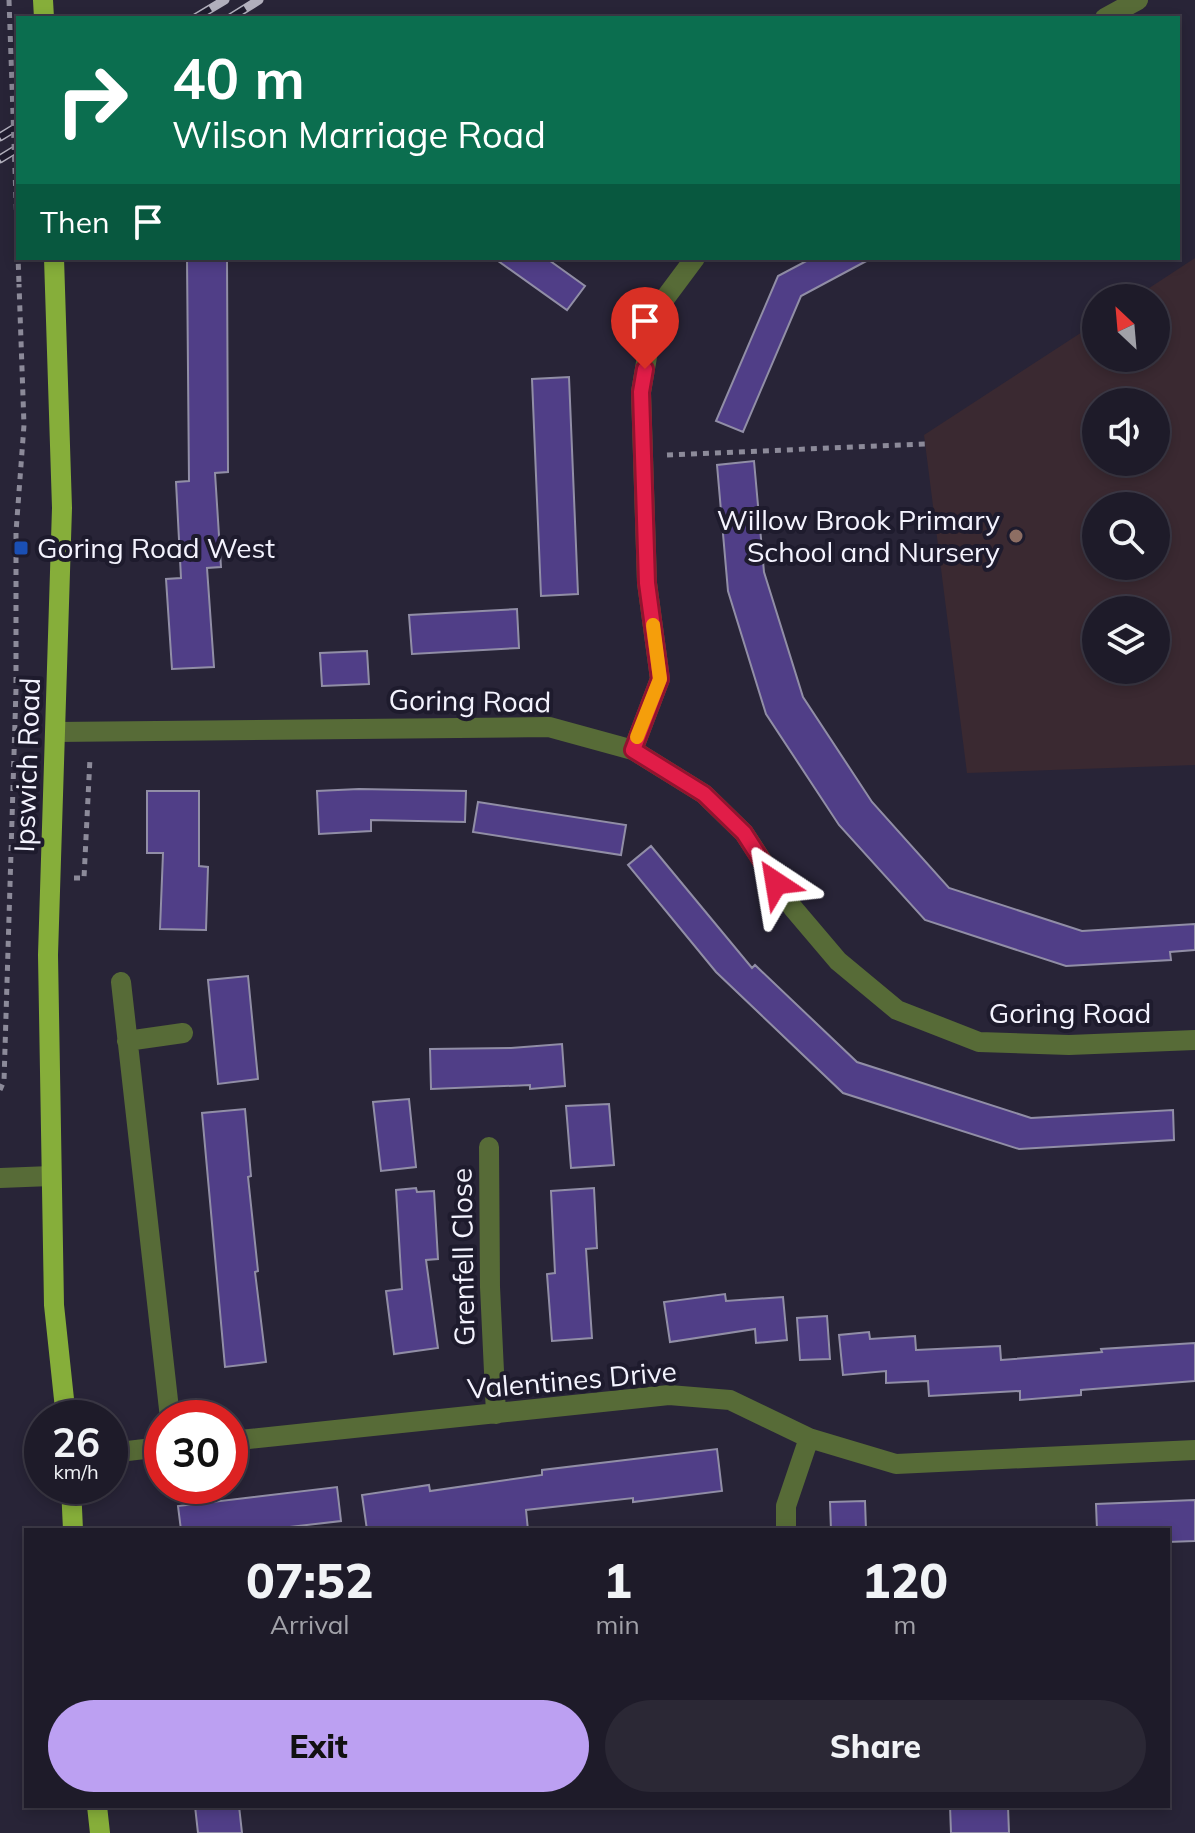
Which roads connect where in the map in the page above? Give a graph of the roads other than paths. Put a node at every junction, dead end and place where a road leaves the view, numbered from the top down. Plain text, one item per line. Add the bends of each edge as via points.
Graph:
1 (1138, 0) edge
2 (1109, 16) edge
3 (54, 260) edge
4 (694, 260) edge
5 (56, 732) junction
6 (633, 750) junction
7 (121, 982) dead end
8 (183, 1033) dead end
9 (1195, 1040) edge
10 (127, 1041) junction
11 (489, 1147) dead end
12 (51, 1176) junction
13 (0, 1178) edge
14 (64, 1400) edge
15 (168, 1400) edge
16 (496, 1414) junction
17 (809, 1438) junction
18 (248, 1439) edge
19 (1195, 1450) edge
20 (72, 1504) edge
21 (73, 1528) edge
22 (786, 1528) edge
23 (97, 1808) edge
24 (100, 1833) edge

1 - 2 street
3 - 5 main road, Ipswich Road via 62,508
4 - 6 street via 663,301 641,392 647,583 660,679
5 - 6 street, Goring Road via 549,727
5 - 12 main road, Ipswich Road via 48,955
6 - 9 street, Goring Road via 704,794 744,833 793,908 838,961 897,1010 979,1042
7 - 10 street
8 - 10 street
10 - 15 street
11 - 16 street, Grenfell Close
12 - 13 street
12 - 14 main road, Ipswich Road via 54,1305
16 - 17 street, Valentines Drive via 669,1395 730,1400
16 - 18 street, Valentines Drive
17 - 19 street, Valentines Drive via 896,1464
17 - 22 street via 786,1506
20 - 21 main road
23 - 24 main road

